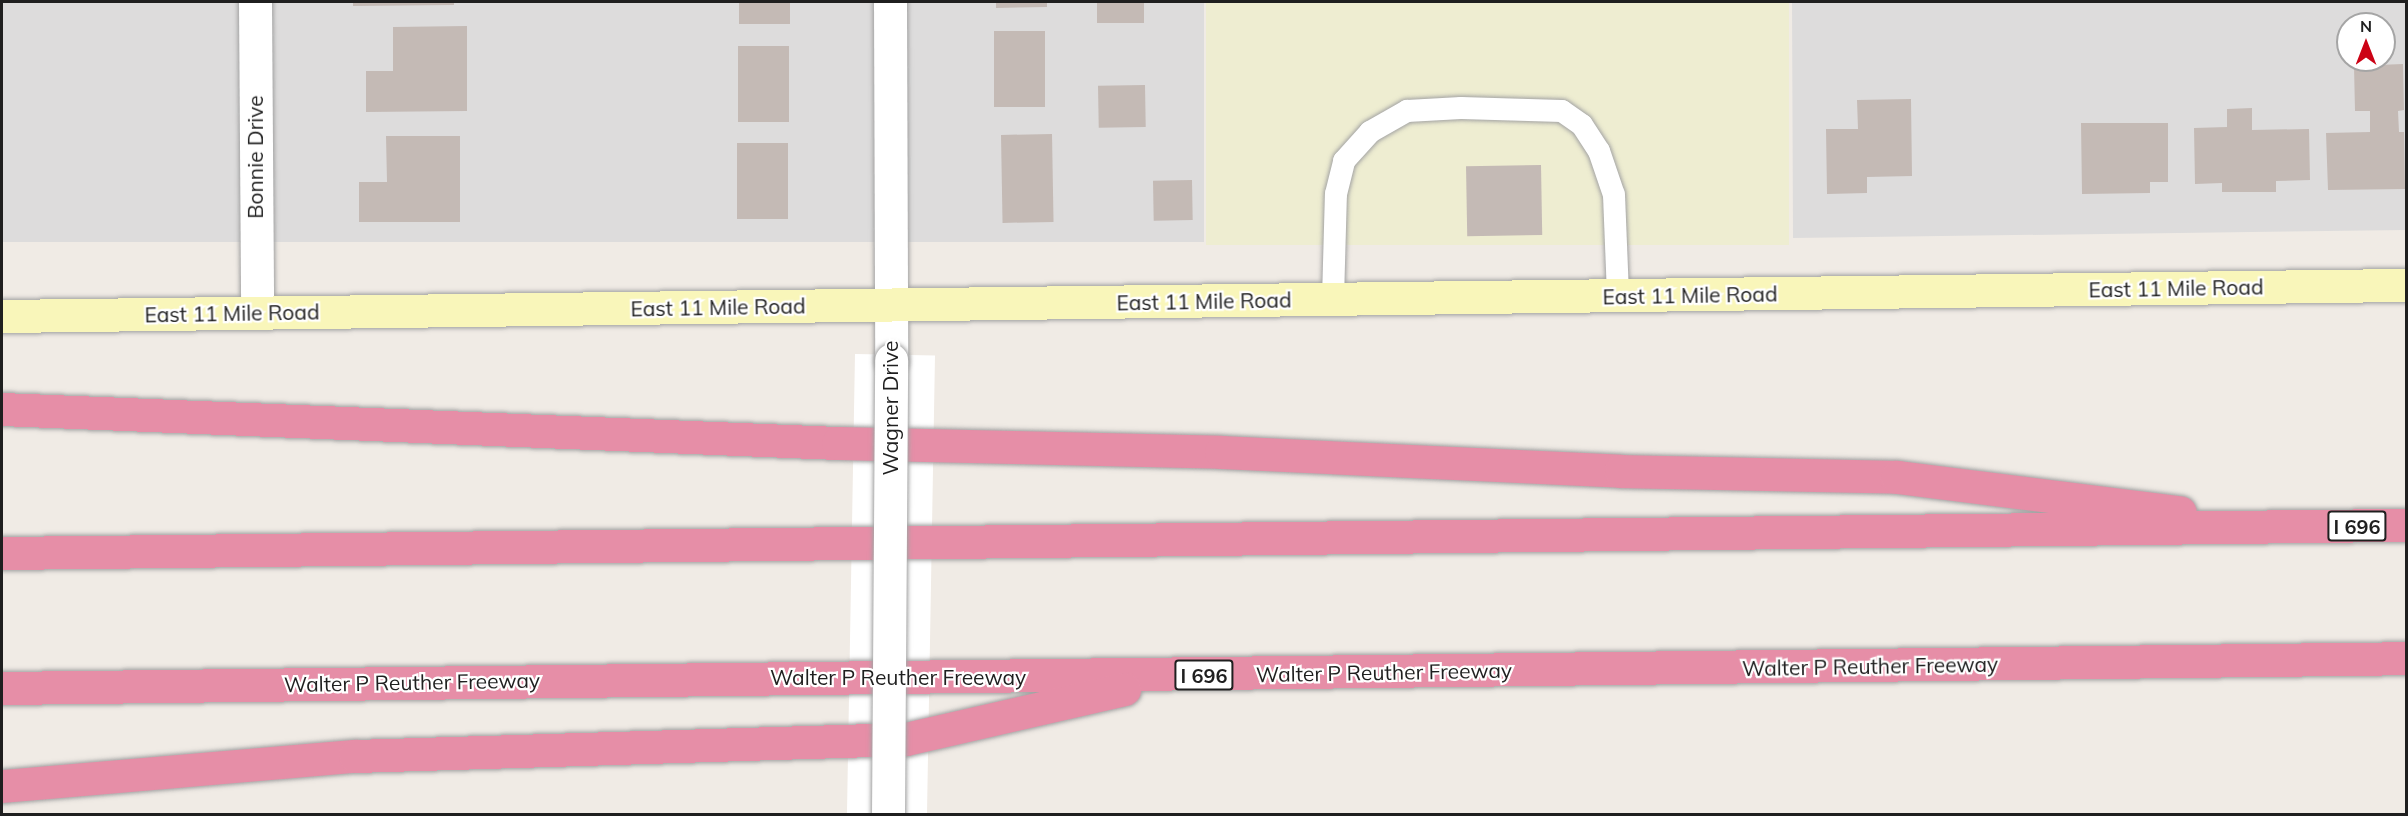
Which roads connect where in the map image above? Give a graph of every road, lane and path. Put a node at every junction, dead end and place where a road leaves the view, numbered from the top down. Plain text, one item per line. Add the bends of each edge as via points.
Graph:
1 (255, 2) edge
2 (890, 2) edge
3 (2406, 285) edge
4 (1618, 296) junction
5 (1333, 299) junction
6 (889, 305) junction
7 (257, 313) junction
8 (2, 316) edge
9 (2, 409) edge
10 (2406, 525) edge
11 (2307, 528) junction
12 (2, 553) edge
13 (2406, 658) edge
14 (1187, 675) junction
15 (2, 688) edge
16 (2, 786) edge
17 (888, 814) edge

1 - 7 street, Bonnie Drive
2 - 6 street, Wagner Drive
3 - 4 main road, East 11 Mile Road
4 - 5 main road, East 11 Mile Road
4 - 5 lane via 1614,195 1599,151 1582,125 1562,111 1461,108 1407,111 1370,132 1344,161 1336,194
5 - 6 main road, East 11 Mile Road
6 - 7 main road, East 11 Mile Road
6 - 17 street, Wagner Drive, bridge
7 - 8 main road, East 11 Mile Road
9 - 11 highway via 730,439 1221,452 1621,471 1897,477
10 - 11 highway, I 696
11 - 12 highway, I 696
13 - 14 highway, Walter P Reuther Freeway / I 696
14 - 15 highway, Walter P Reuther Freeway / I 696
14 - 16 highway via 906,739 355,756

